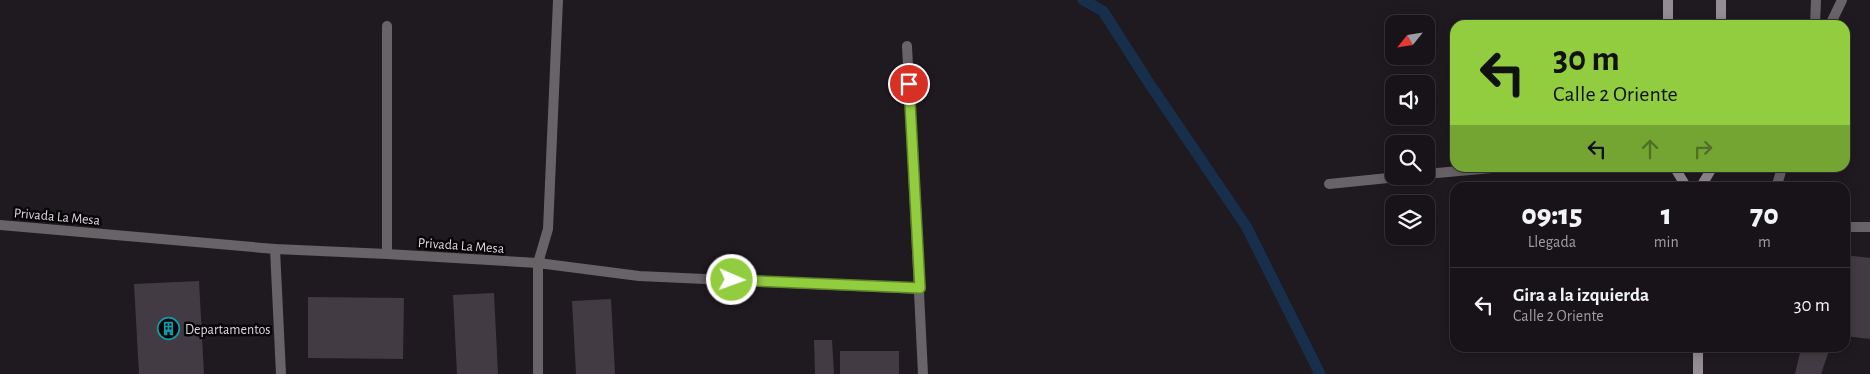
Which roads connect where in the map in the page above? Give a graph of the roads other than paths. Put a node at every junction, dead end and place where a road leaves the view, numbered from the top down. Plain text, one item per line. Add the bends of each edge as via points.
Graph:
1 (558, 0) edge
2 (1668, 0) edge
3 (1721, 0) edge
4 (1816, 0) edge
5 (1842, 0) edge
6 (1668, 20) edge
7 (1721, 20) edge
8 (1816, 20) edge
9 (1832, 20) edge
10 (387, 26) dead end
11 (907, 46) dead end
12 (1450, 172) edge
13 (1435, 173) edge
14 (1385, 178) edge
15 (1330, 184) dead end
16 (0, 225) edge
17 (1850, 227) edge
18 (1870, 227) edge
19 (275, 249) junction
20 (387, 254) junction
21 (538, 263) junction
22 (920, 288) junction
23 (1700, 352) edge
24 (281, 374) edge
25 (538, 374) edge
26 (923, 374) edge
27 (1698, 374) edge

1 - 21 street via 548,229
2 - 6 main road
3 - 7 main road
4 - 8 street
5 - 9 street
10 - 20 street
11 - 22 street
12 - 13 street
14 - 15 street
16 - 19 street, Privada La Mesa
17 - 18 street
19 - 20 street, Privada La Mesa
19 - 24 street
20 - 21 street, Privada La Mesa
21 - 22 street, Privada La Mesa via 639,276
21 - 25 street
22 - 26 street
23 - 27 main road

